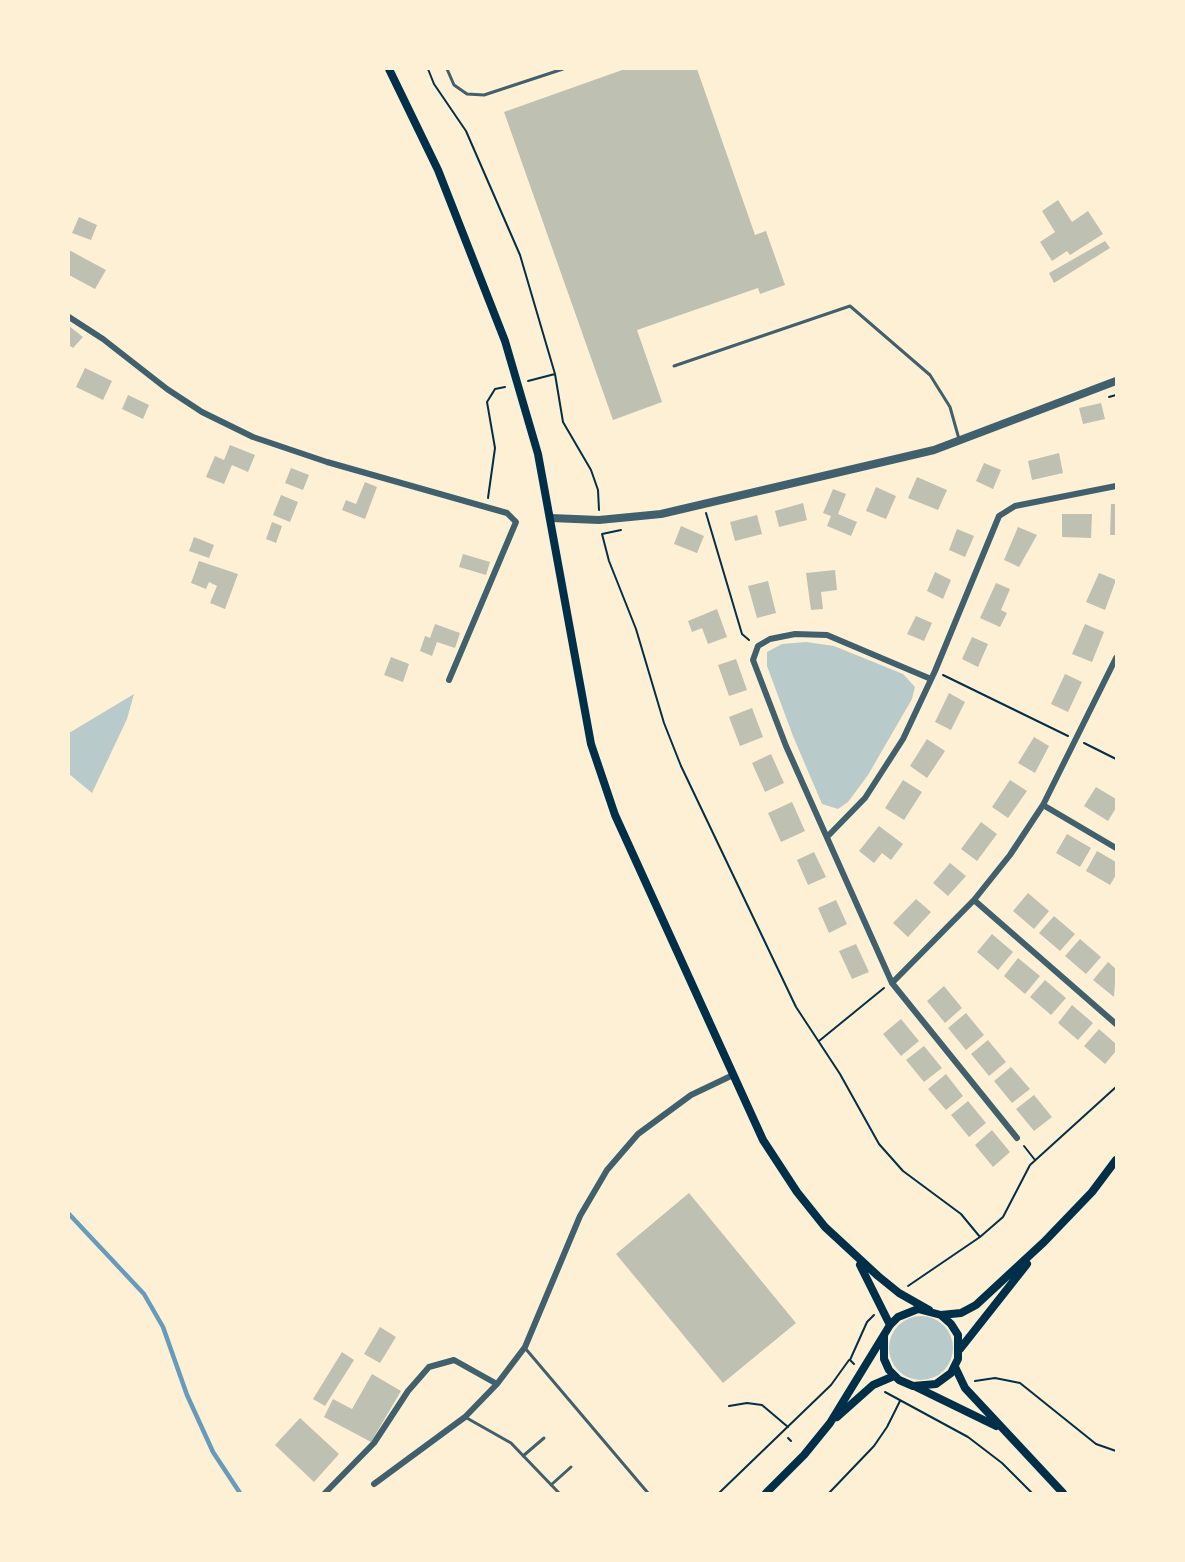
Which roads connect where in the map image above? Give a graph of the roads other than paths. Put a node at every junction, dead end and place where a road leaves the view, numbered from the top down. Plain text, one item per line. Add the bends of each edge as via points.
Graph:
1 (388, 69) edge
2 (447, 69) edge
3 (563, 69) edge
4 (69, 317) edge
5 (674, 366) dead end
6 (1116, 381) edge
7 (959, 441) junction
8 (1116, 486) edge
9 (551, 518) junction
10 (1116, 658) edge
11 (1109, 674) junction
12 (1116, 677) edge
13 (931, 679) junction
14 (449, 680) dead end
15 (1043, 805) junction
16 (827, 837) junction
17 (1116, 848) edge
18 (974, 900) junction
19 (892, 982) junction
20 (1116, 1024) edge
21 (733, 1075) junction
22 (1017, 1138) road end
23 (1116, 1160) edge
24 (1044, 1242) junction
25 (857, 1259) junction
26 (929, 1310) junction
27 (941, 1315) junction
28 (890, 1325) junction
29 (884, 1336) junction
30 (525, 1347) junction
31 (960, 1349) junction
32 (955, 1367) junction
33 (894, 1376) junction
34 (497, 1384) junction
35 (912, 1386) junction
36 (465, 1417) junction
37 (830, 1423) junction
38 (999, 1427) junction
39 (544, 1438) dead end
40 (523, 1456) junction
41 (571, 1467) dead end
42 (374, 1484) dead end
43 (552, 1485) junction
44 (325, 1493) edge
45 (559, 1493) edge
46 (648, 1493) edge
47 (766, 1493) edge
48 (1063, 1493) edge

1 - 9 main road via 438,170 506,341 538,454
2 - 3 lane via 454,85 467,94 484,95
4 - 14 street via 202,412 253,437 507,513 516,522
5 - 7 lane via 850,306 930,375 950,407
6 - 7 street
7 - 9 street via 661,514 599,520
8 - 13 street via 1015,506 999,516
9 - 21 main road via 591,744 615,815
10 - 11 street
11 - 12 street
11 - 15 street
13 - 16 street via 903,739 865,798
13 - 16 street via 827,635 795,634 758,646 753,660
15 - 17 street
15 - 18 street
16 - 19 street
18 - 19 street
18 - 20 street
19 - 22 street
21 - 25 main road via 763,1140 797,1192
21 - 30 street via 690,1095 663,1115 638,1134 607,1170 580,1216
23 - 24 main road via 1092,1192
24 - 27 main road via 976,1305 961,1313
24 - 31 main road
25 - 26 main road via 899,1293
25 - 28 main road
26 - 27 main road
26 - 28 main road via 907,1312
27 - 31 main road via 958,1335
28 - 29 main road
29 - 33 main road via 884,1359
29 - 37 main road
30 - 34 street
30 - 46 lane
31 - 32 main road
32 - 35 main road via 936,1384
32 - 38 main road via 965,1388
33 - 35 main road
33 - 37 main road via 873,1385
34 - 36 street
34 - 44 street via 454,1360 429,1367 374,1443
35 - 38 main road
36 - 40 lane via 511,1443
36 - 42 street
37 - 47 main road
38 - 48 main road
39 - 40 lane
40 - 43 lane
41 - 43 lane
43 - 45 lane

